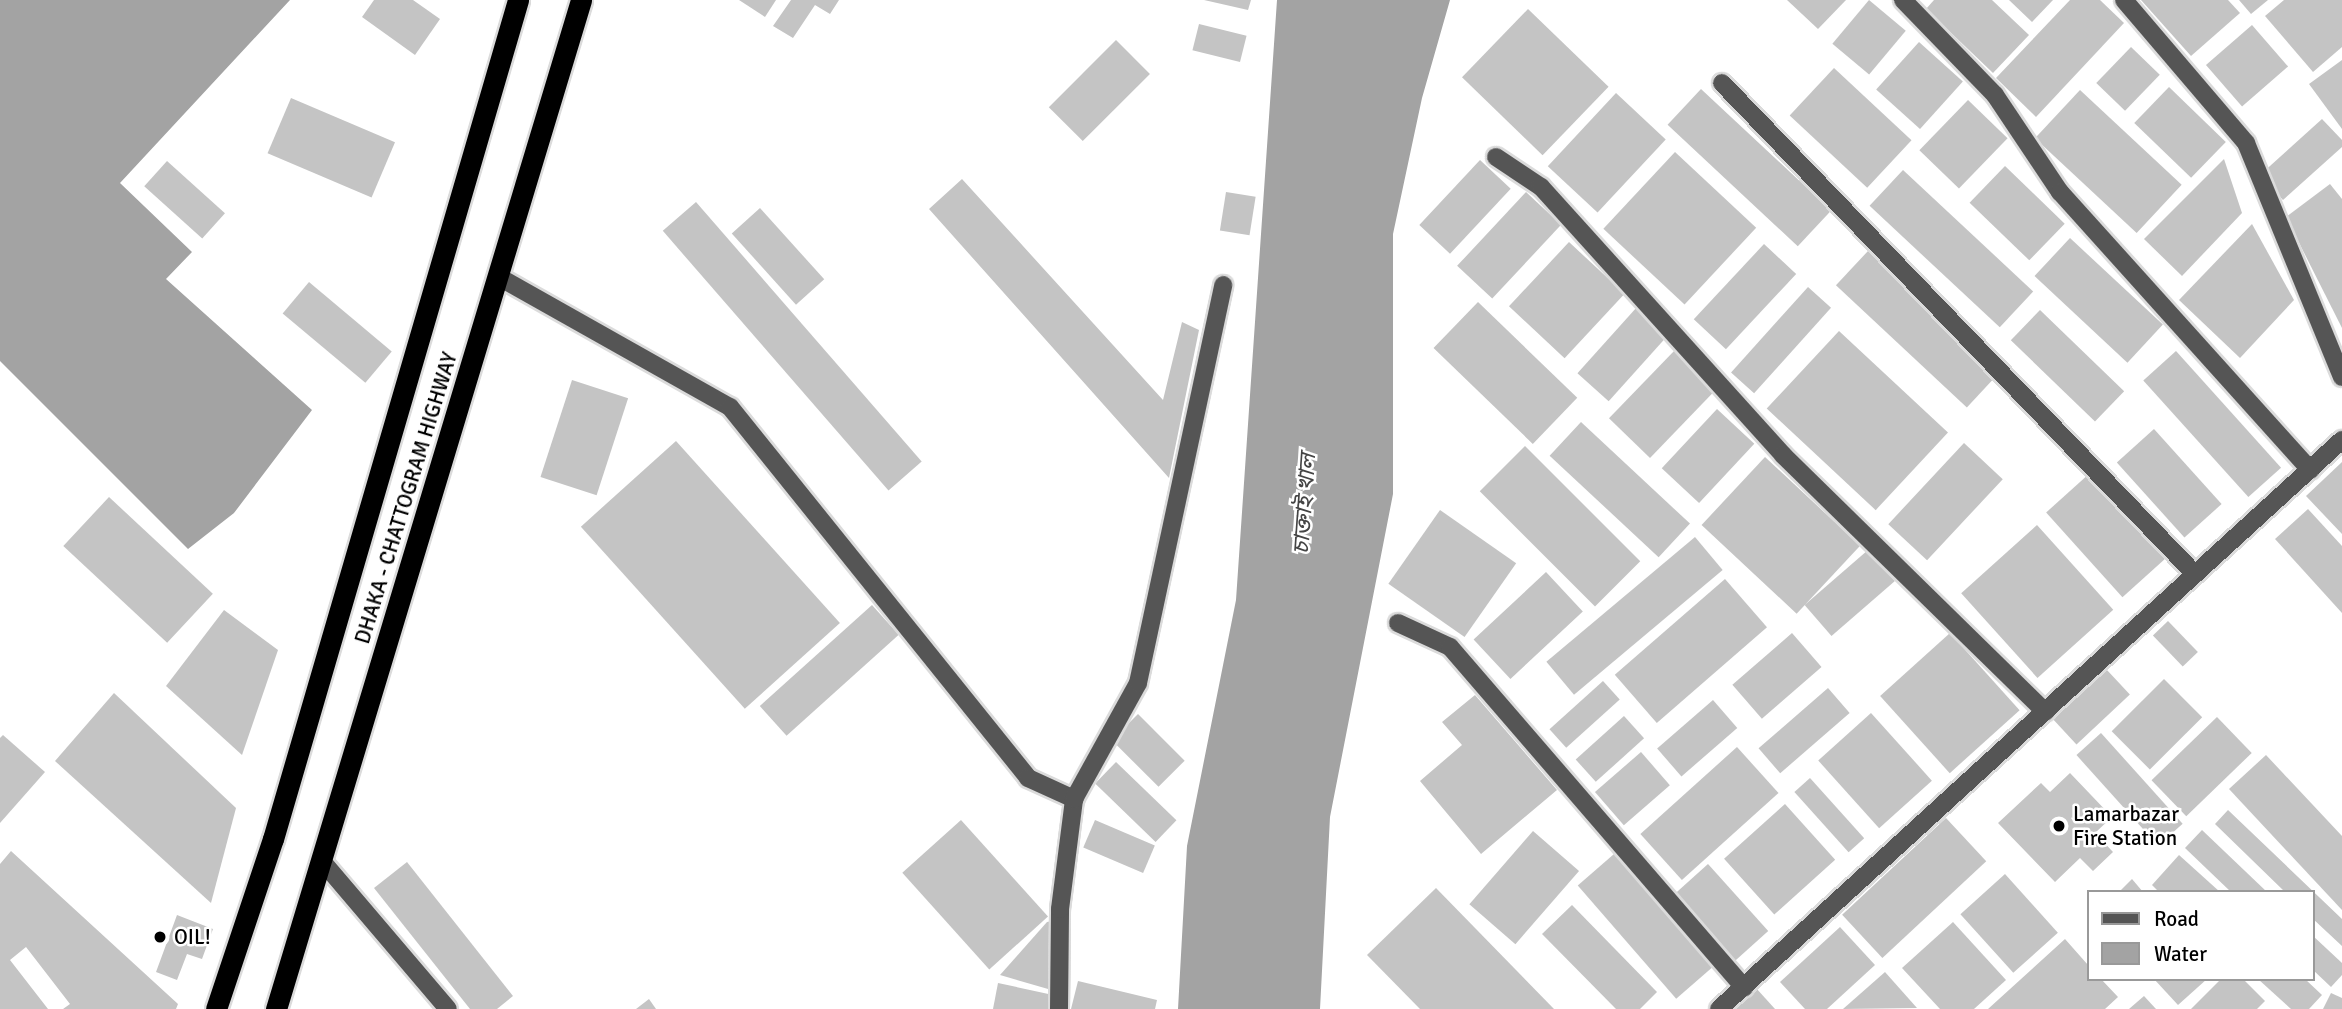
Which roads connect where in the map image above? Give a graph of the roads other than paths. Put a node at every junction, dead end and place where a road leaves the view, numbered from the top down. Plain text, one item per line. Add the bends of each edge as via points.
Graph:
1 (518, 0) edge
2 (581, 0) edge
3 (1903, 0) edge
4 (2124, 0) edge
5 (1722, 83) dead end
6 (1496, 157) dead end
7 (499, 277) junction
8 (1223, 285) dead end
9 (2342, 377) edge
10 (2342, 440) edge
11 (2310, 470) junction
12 (2195, 574) junction
13 (1398, 623) dead end
14 (2045, 712) junction
15 (1074, 799) junction
16 (322, 861) junction
17 (1744, 988) junction
18 (216, 1009) edge
19 (276, 1009) edge
20 (448, 1009) edge
21 (1059, 1009) edge
22 (1718, 1009) edge

1 - 18 highway, DHAKA - CHATTOGRAM HIGHWAY via 273,839
2 - 7 highway, DHAKA - CHATTOGRAM HIGHWAY
3 - 11 street via 1995,94 2060,192
4 - 9 street via 2246,143
5 - 12 street
6 - 14 street via 1541,187 1783,455
7 - 15 street via 730,407 1028,778
7 - 16 highway, DHAKA - CHATTOGRAM HIGHWAY
8 - 15 street via 1139,683
10 - 11 street
11 - 12 street
12 - 14 street
13 - 17 street via 1450,647
14 - 17 street
15 - 21 street via 1060,909
16 - 19 highway, DHAKA - CHATTOGRAM HIGHWAY
16 - 20 street
17 - 22 street

